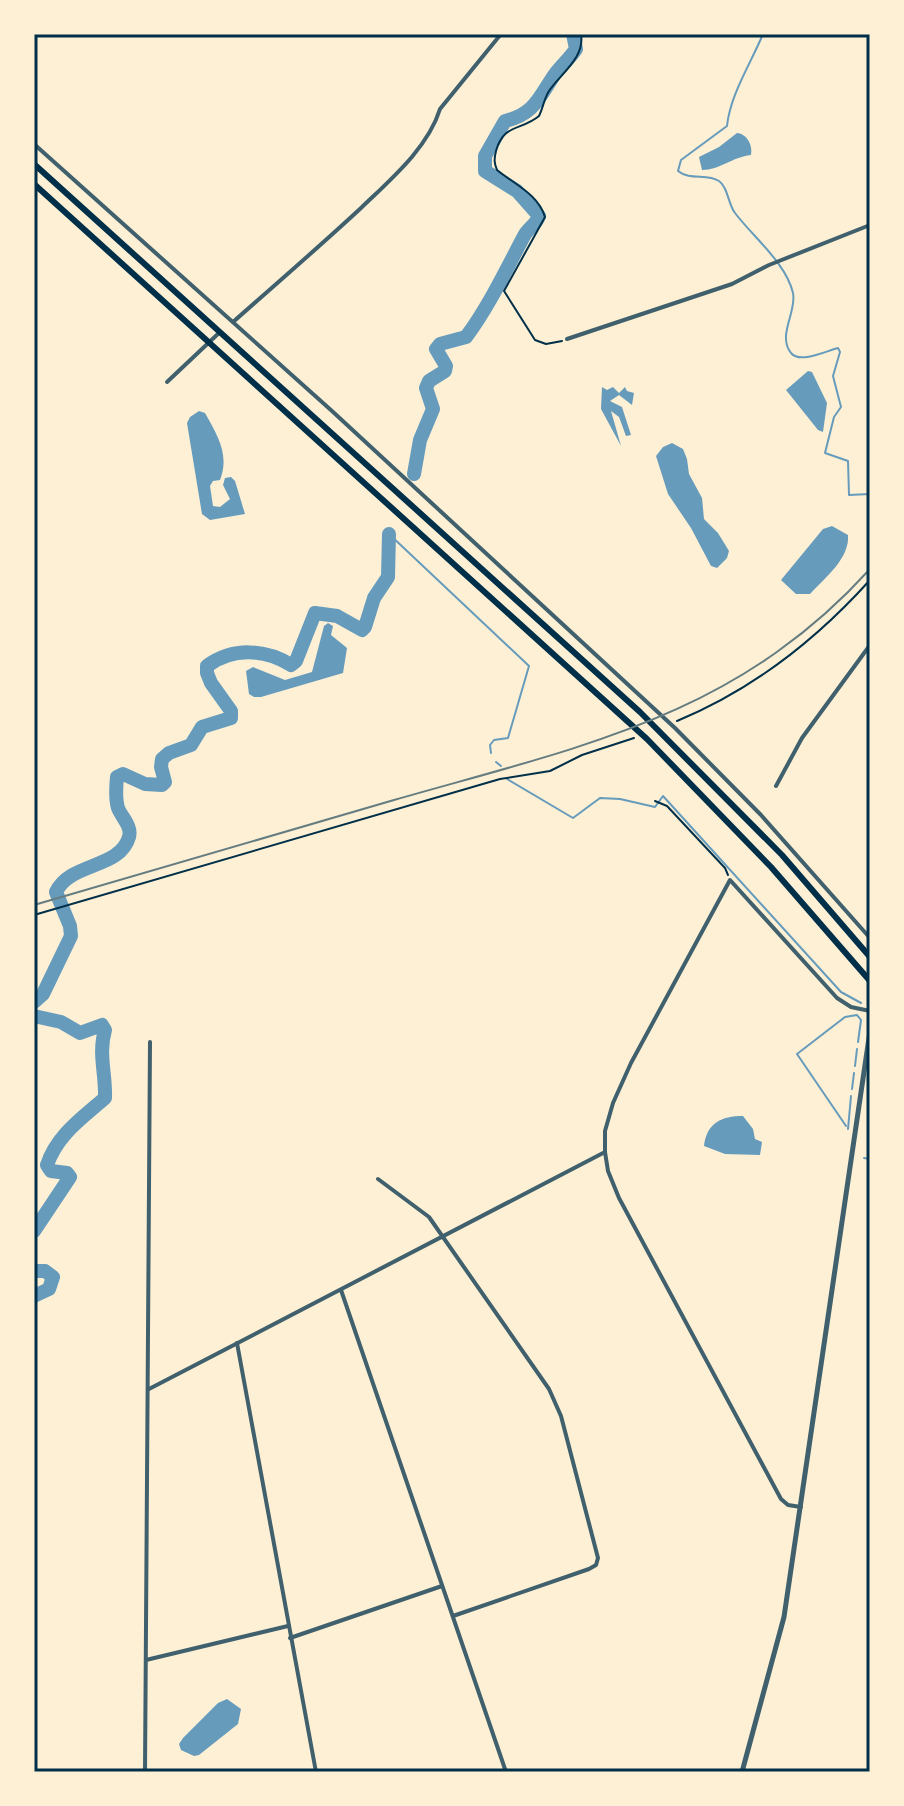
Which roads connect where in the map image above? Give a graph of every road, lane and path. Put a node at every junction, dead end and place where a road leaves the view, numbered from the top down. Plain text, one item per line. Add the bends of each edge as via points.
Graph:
1 (501, 34) edge
2 (581, 34) edge
3 (34, 144) edge
4 (34, 164) edge
5 (34, 184) edge
6 (870, 225) edge
7 (233, 322) junction
8 (220, 332) junction
9 (567, 339) joint
10 (210, 343) junction
11 (167, 382) dead end
12 (870, 580) edge
13 (870, 645) edge
14 (676, 721) dead end
15 (644, 737) junction
16 (776, 786) dead end
17 (656, 801) dead end
18 (730, 880) junction
19 (34, 915) edge
20 (870, 938) edge
21 (870, 956) edge
22 (868, 979) edge
23 (870, 992) edge
24 (869, 1011) edge
25 (870, 1031) edge
26 (150, 1042) dead end
27 (605, 1152) junction
28 (378, 1179) dead end
29 (441, 1235) junction
30 (340, 1289) junction
31 (237, 1343) junction
32 (148, 1389) junction
33 (801, 1507) junction
34 (442, 1586) junction
35 (453, 1616) junction
36 (288, 1626) junction
37 (290, 1638) junction
38 (145, 1660) junction
39 (145, 1772) edge
40 (316, 1772) edge
41 (506, 1772) edge
42 (742, 1772) edge

1 - 7 street via 396,174
2 - 9 path via 578,54 549,91 539,116 503,136 494,164 532,196 545,217 504,291 535,340 546,344
3 - 7 street
4 - 8 highway
5 - 10 highway
6 - 9 street via 732,284
7 - 20 street via 675,728
8 - 10 street
8 - 21 highway via 663,733 782,855
10 - 11 street
10 - 15 highway
12 - 14 path via 778,665 721,701
13 - 16 street via 802,738
15 - 19 path via 582,755 550,771 500,779
15 - 22 highway via 771,867
17 - 18 path via 725,868
18 - 24 street via 837,998
18 - 27 street via 619,1087 605,1131
23 - 24 path
25 - 33 street
26 - 32 street
27 - 29 street
27 - 33 street via 619,1198 781,1499
28 - 29 street via 422,1210
29 - 30 street
29 - 35 street via 549,1389 561,1416 598,1558 589,1569
30 - 31 street
30 - 34 street
31 - 32 street
31 - 36 street
32 - 38 street
33 - 42 street via 781,1630
34 - 35 street
34 - 37 street
35 - 41 street
36 - 37 street
36 - 38 street
37 - 40 street
38 - 39 street

